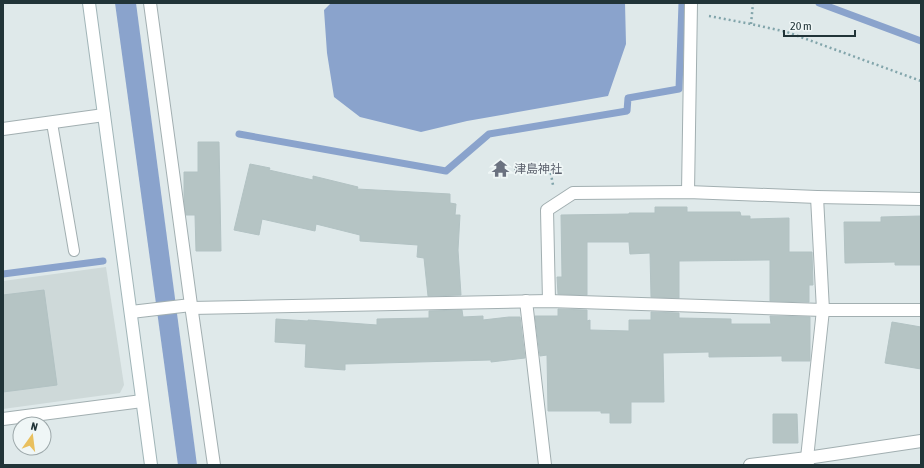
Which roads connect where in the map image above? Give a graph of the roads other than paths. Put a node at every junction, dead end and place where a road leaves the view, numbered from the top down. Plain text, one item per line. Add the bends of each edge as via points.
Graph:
1 (89, 3) edge
2 (150, 3) edge
3 (691, 8) edge
4 (104, 116) junction
5 (52, 122) junction
6 (3, 129) edge
7 (688, 192) junction
8 (817, 197) junction
9 (921, 199) edge
10 (74, 251) dead end
11 (526, 301) junction
12 (549, 301) junction
13 (188, 306) junction
14 (822, 310) junction
15 (921, 310) edge
16 (131, 312) junction
17 (142, 401) junction
18 (3, 419) edge
19 (921, 441) edge
20 (808, 461) edge
21 (151, 465) edge
22 (214, 465) edge
23 (545, 465) edge
24 (750, 465) edge

1 - 4 street
2 - 13 street
3 - 7 street
4 - 5 street
4 - 16 street
5 - 6 street
5 - 10 lane
7 - 8 street
7 - 12 street via 573,193 547,210
8 - 9 street
8 - 14 street
11 - 12 street
11 - 13 street
11 - 23 street
12 - 14 street
13 - 16 street
13 - 22 street
14 - 15 street
14 - 20 street
16 - 17 street
17 - 18 street
17 - 21 street
19 - 20 street
20 - 24 street

